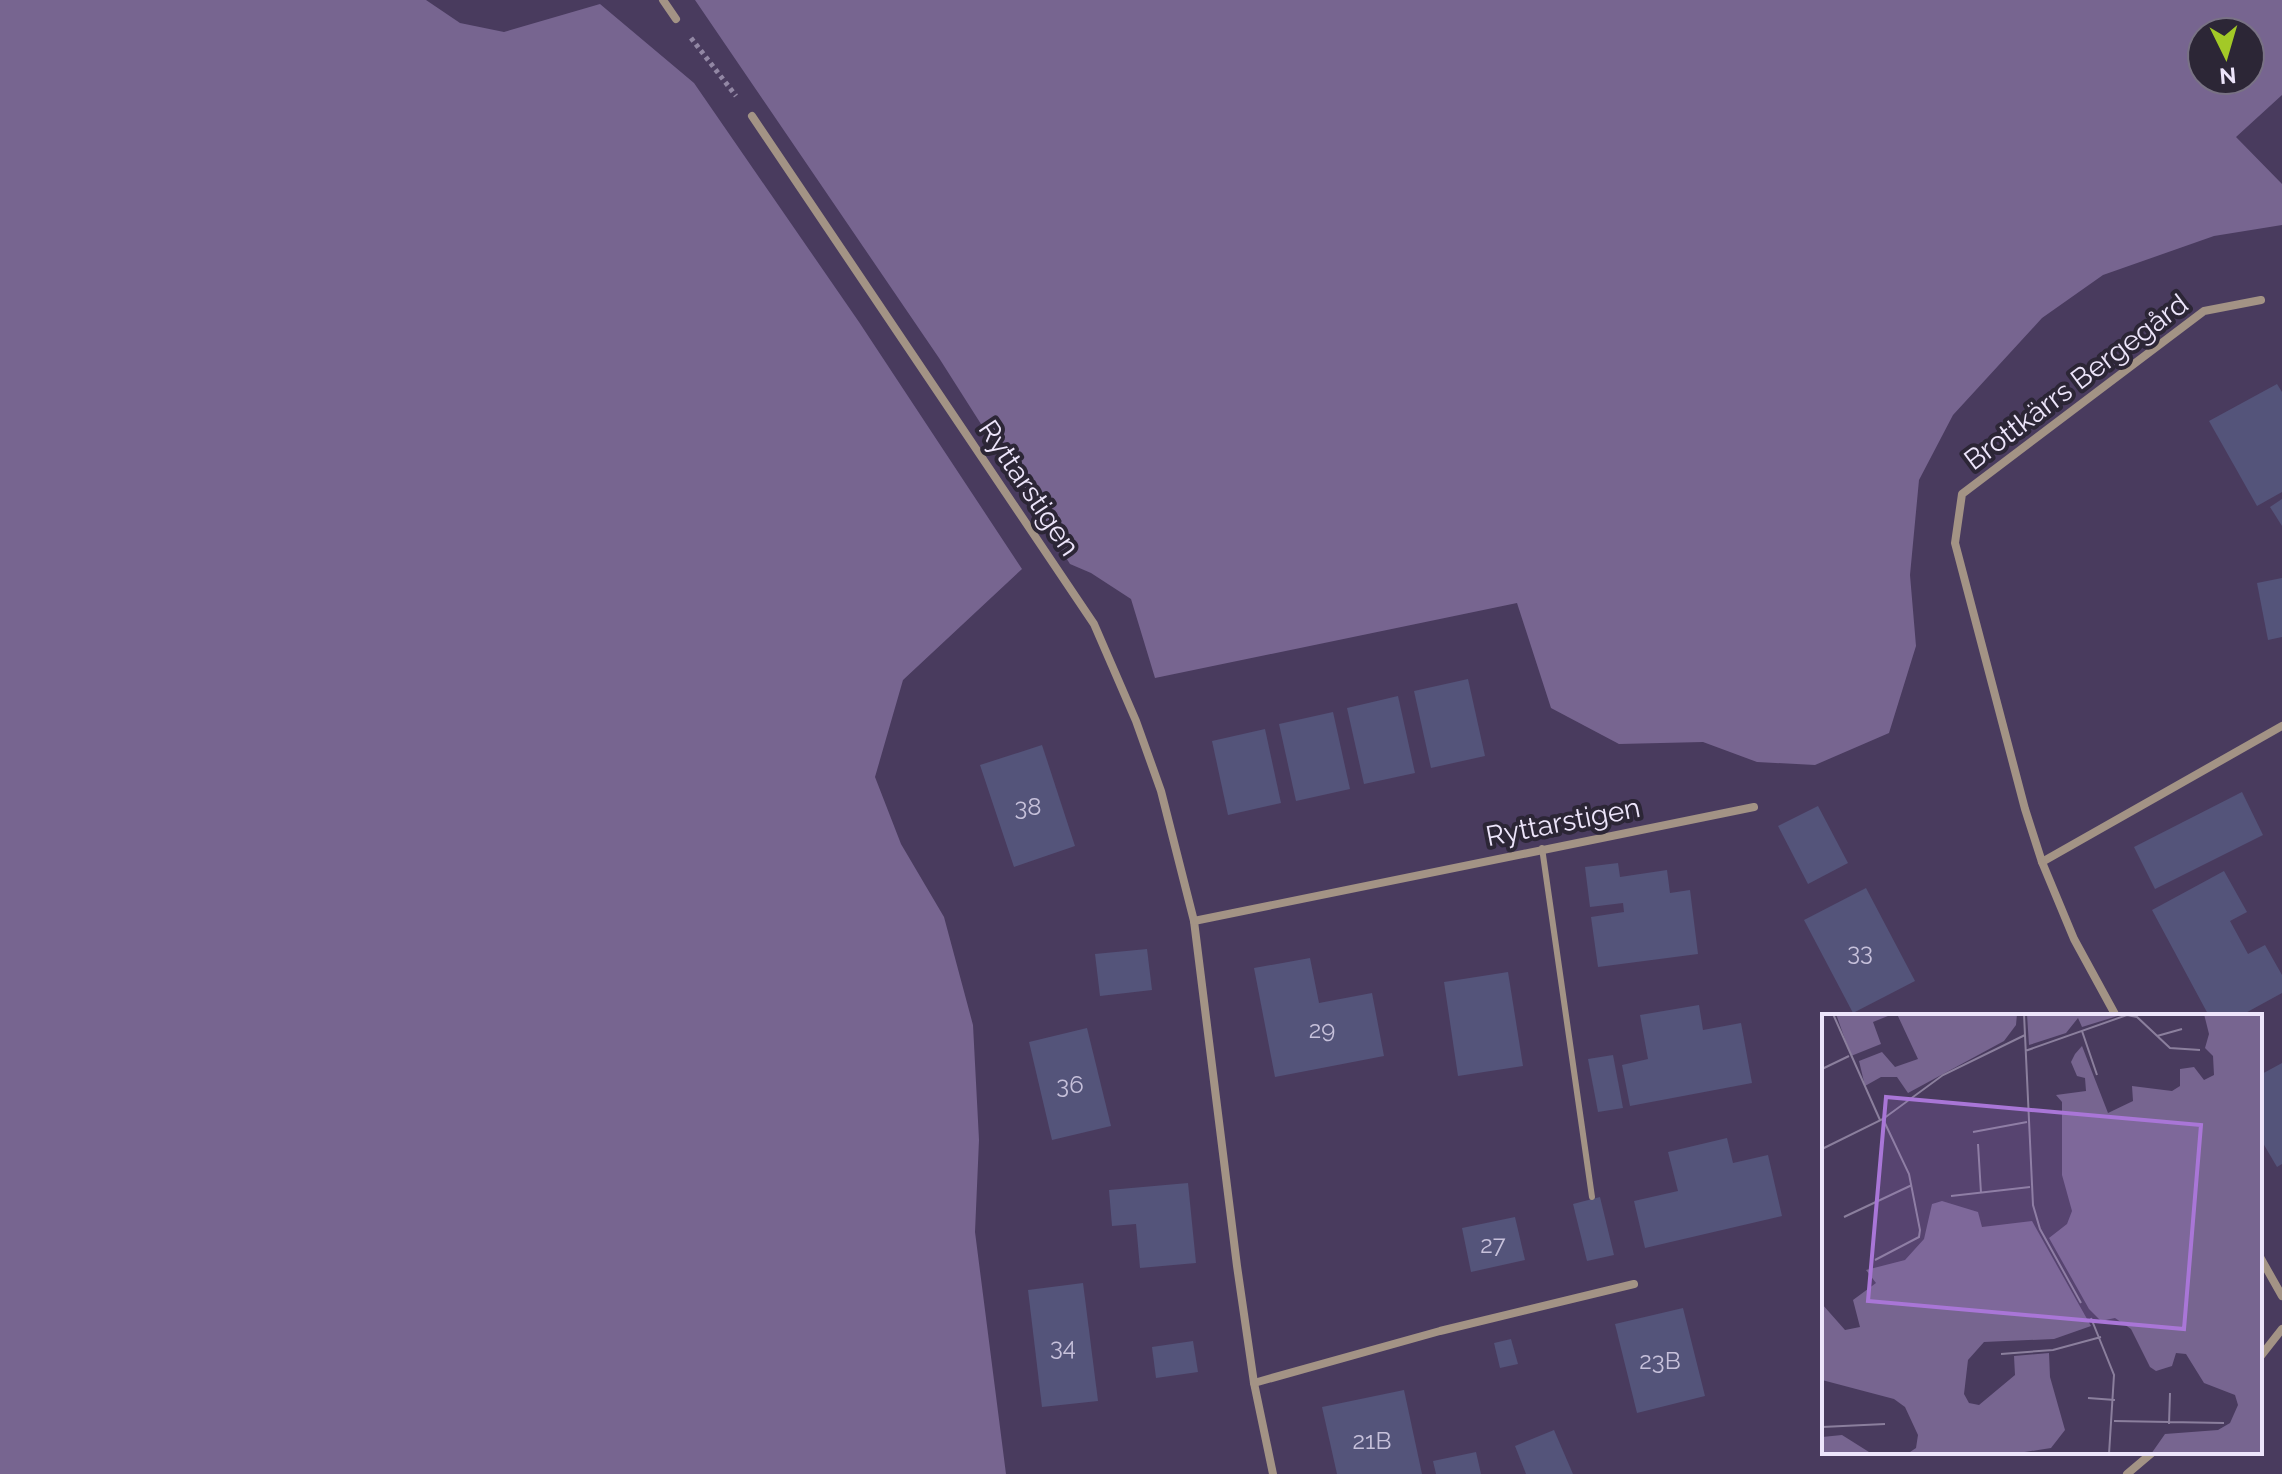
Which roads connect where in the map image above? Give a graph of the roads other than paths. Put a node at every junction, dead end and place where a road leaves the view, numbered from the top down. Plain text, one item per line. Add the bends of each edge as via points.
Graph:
1 (663, 0) edge
2 (676, 19) road end
3 (752, 116) road end
4 (2261, 300) dead end
5 (2282, 726) edge
6 (1754, 807) dead end
7 (1542, 847) junction
8 (2042, 862) junction
9 (1194, 921) junction
10 (2115, 1014) edge
11 (1592, 1197) dead end
12 (2262, 1261) edge
13 (1634, 1284) dead end
14 (2282, 1296) edge
15 (2282, 1329) edge
16 (2262, 1354) edge
17 (1254, 1383) junction
18 (2151, 1454) edge
19 (1273, 1474) edge
20 (2127, 1474) edge

1 - 2 street
3 - 9 street, Ryttarstigen via 1094,624 1161,791
4 - 8 street, Brottkärrs Bergegård via 2204,311 1962,494 1955,543
5 - 8 street
6 - 7 street, Ryttarstigen
7 - 9 street, Ryttarstigen
7 - 11 lane
8 - 10 street, Brottkärrs Bergegård via 2074,939
9 - 17 street, Ryttarstigen
12 - 14 street
13 - 17 street
15 - 16 street
17 - 19 street, Ryttarstigen
18 - 20 street

